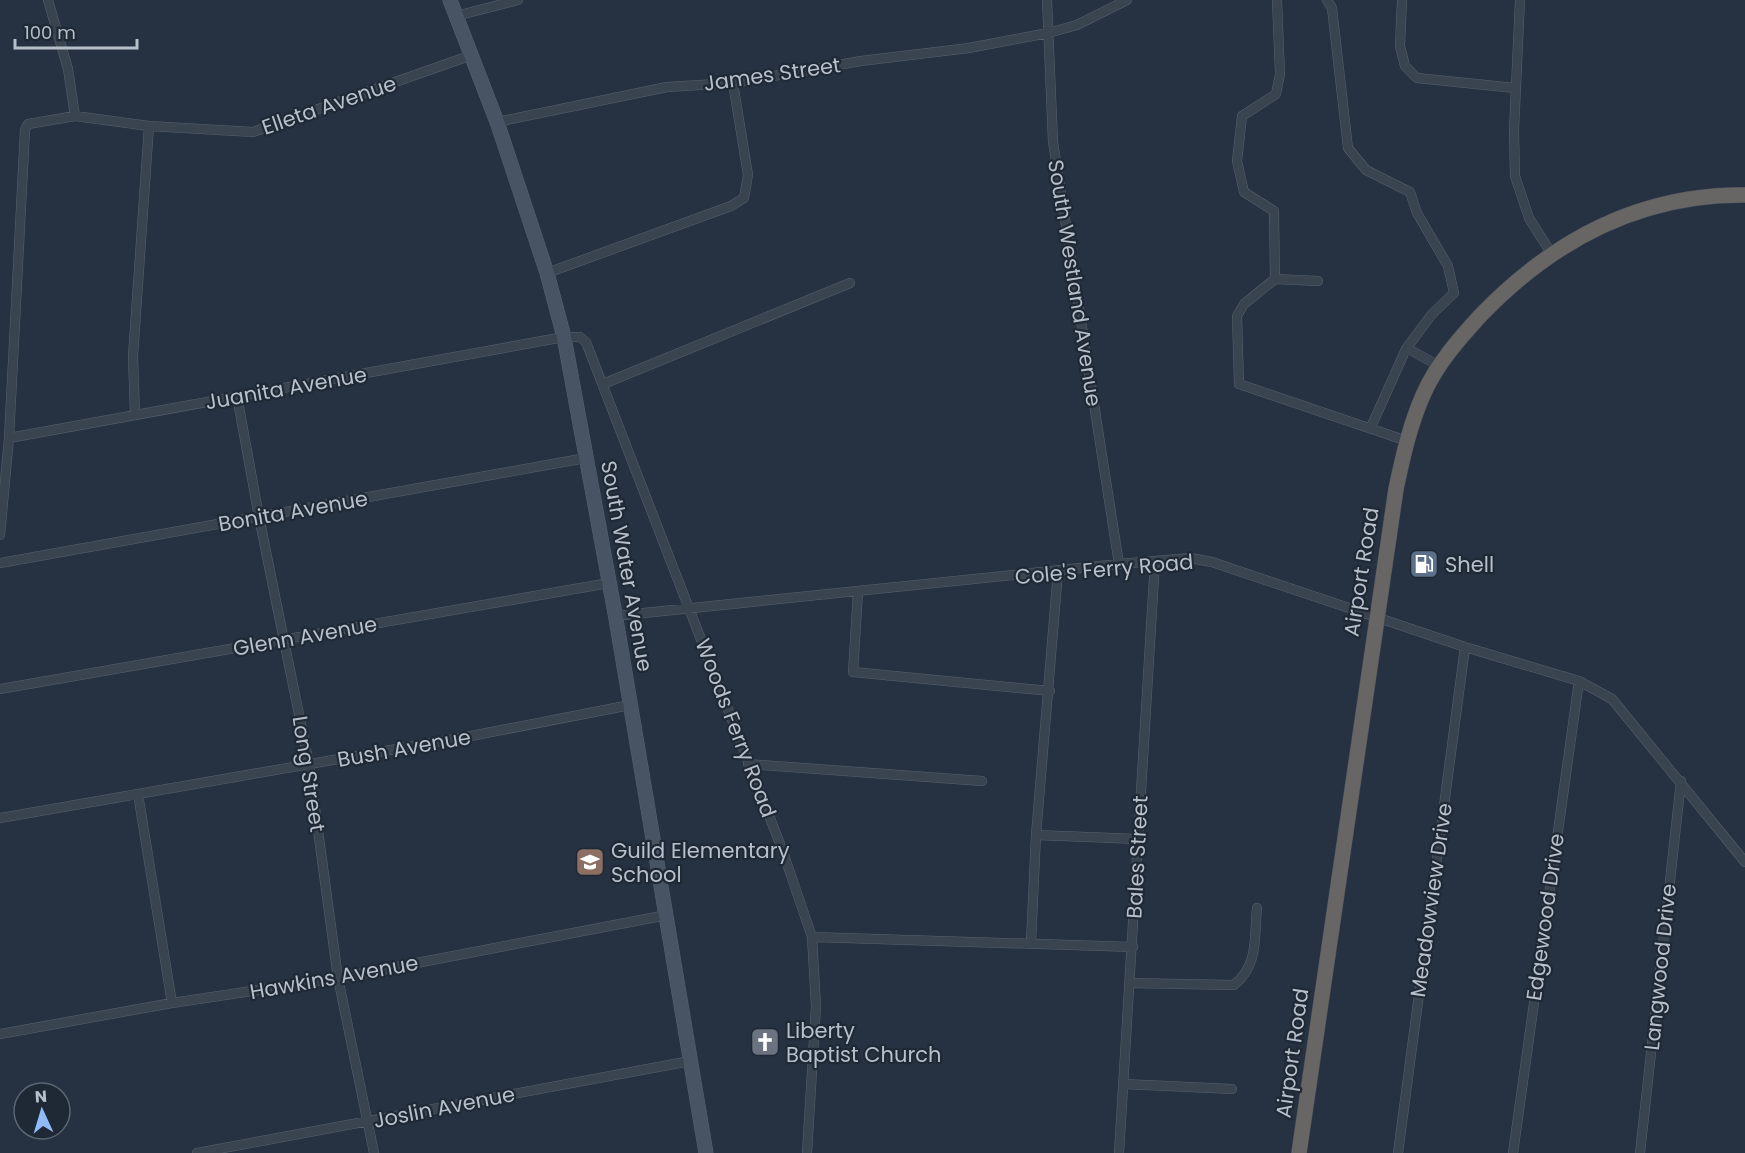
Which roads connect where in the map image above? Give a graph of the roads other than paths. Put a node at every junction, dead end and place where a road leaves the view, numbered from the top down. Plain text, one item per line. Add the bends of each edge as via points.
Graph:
1 (48, 0) edge
2 (450, 0) edge
3 (518, 0) edge
4 (1047, 0) edge
5 (1127, 0) edge
6 (1277, 0) edge
7 (1328, 0) edge
8 (1402, 0) edge
9 (1521, 0) edge
10 (456, 16) junction
11 (1048, 33) junction
12 (472, 55) junction
13 (733, 83) junction
14 (1515, 88) junction
15 (75, 116) junction
16 (497, 122) junction
17 (149, 126) junction
18 (1745, 195) edge
19 (1551, 253) junction
20 (547, 273) junction
21 (1275, 279) junction
22 (1318, 281) dead end
23 (850, 283) dead end
24 (564, 337) junction
25 (1407, 348) junction
26 (1439, 366) junction
27 (603, 384) junction
28 (237, 396) junction
29 (135, 415) junction
30 (1371, 426) junction
31 (9, 438) junction
32 (1407, 441) junction
33 (586, 458) junction
34 (259, 517) junction
35 (0, 535) edge
36 (1155, 561) junction
37 (0, 563) edge
38 (1119, 564) junction
39 (1058, 571) junction
40 (609, 583) junction
41 (858, 592) junction
42 (690, 610) junction
43 (1375, 615) junction
44 (615, 616) junction
45 (286, 641) junction
46 (1465, 648) junction
47 (1579, 681) junction
48 (0, 689) edge
49 (1050, 691) junction
50 (630, 705) junction
51 (309, 764) junction
52 (748, 764) junction
53 (982, 781) dead end
54 (1680, 781) junction
55 (138, 794) junction
56 (0, 818) edge
57 (1036, 835) junction
58 (1138, 839) junction
59 (1745, 862) edge
60 (1257, 908) dead end
61 (667, 915) junction
62 (812, 937) junction
63 (1031, 942) junction
64 (1133, 947) junction
65 (338, 978) junction
66 (1129, 983) junction
67 (172, 1003) junction
68 (0, 1034) edge
69 (690, 1061) junction
70 (1124, 1084) junction
71 (1232, 1089) dead end
72 (369, 1121) junction
73 (198, 1153) edge
74 (374, 1153) edge
75 (706, 1153) edge
76 (807, 1153) edge
77 (1119, 1153) edge
78 (1299, 1153) edge
79 (1398, 1153) edge
80 (1513, 1153) edge
81 (1640, 1153) edge

1 - 15 street via 68,69
2 - 10 main road, South Water Avenue
3 - 10 street
4 - 11 street, South Westland Avenue
5 - 11 street, James Street via 1077,25
6 - 21 street via 1280,74 1276,94 1242,116 1237,161 1244,192 1274,211
7 - 25 street via 1348,148 1365,170 1410,192 1417,213 1448,266 1454,293 1432,314
8 - 14 street via 1400,46 1404,66 1417,78
9 - 14 street
10 - 12 main road, South Water Avenue
11 - 13 street, James Street
11 - 38 street, South Westland Avenue via 1057,174
12 - 16 main road, South Water Avenue
12 - 17 street, Elleta Avenue via 253,132
13 - 16 street, James Street via 667,87
13 - 20 street via 748,175 744,198
14 - 19 street via 1515,176 1529,218
15 - 17 street, Elleta Avenue
15 - 31 street, Elleta Avenue via 28,124 25,130
16 - 20 main road, South Water Avenue
17 - 29 street via 133,356
18 - 19 highway, Airport Road via 1697,199 1634,213 1601,224
19 - 26 highway, Airport Road via 1499,297
20 - 24 main road, South Water Avenue
21 - 22 street
21 - 30 street via 1244,304 1237,316 1239,384
23 - 27 street
24 - 27 street, Woods Ferry Road via 580,337 586,342
24 - 28 street, Juanita Avenue
24 - 33 main road, South Water Avenue
25 - 26 street
25 - 30 street
26 - 32 highway, Airport Road via 1424,392
27 - 42 street, Woods Ferry Road
28 - 29 street, Juanita Avenue
28 - 34 street, Long Street
29 - 31 street, Juanita Avenue
30 - 32 street
31 - 35 street
32 - 43 highway, Airport Road
33 - 34 street, Bonita Avenue
33 - 40 main road, South Water Avenue
34 - 37 street, Bonita Avenue
34 - 45 street, Long Street
36 - 38 street, Cole's Ferry Road
36 - 43 street, Cole's Ferry Road via 1190,558 1212,562
36 - 58 street, Bales Street
38 - 39 street, Cole's Ferry Road
39 - 41 street, Cole's Ferry Road
39 - 49 street
40 - 44 main road, South Water Avenue
40 - 45 street, Glenn Avenue via 540,592
41 - 42 street, Cole's Ferry Road
41 - 49 street via 853,672
42 - 44 street, Cole's Ferry Road
42 - 52 street, Woods Ferry Road
43 - 46 street, Cole's Ferry Road
43 - 78 highway, Airport Road
44 - 50 main road, South Water Avenue
45 - 48 street, Glenn Avenue
45 - 51 street, Long Street
46 - 47 street, Cole's Ferry Road
46 - 79 street, Meadowview Drive
47 - 54 street, Cole's Ferry Road via 1612,699
47 - 80 street, Edgewood Drive
49 - 57 street
50 - 51 street, Bush Avenue
50 - 61 main road, South Water Avenue
51 - 55 street, Bush Avenue
51 - 65 street, Long Street
52 - 53 street
52 - 62 street, Woods Ferry Road
54 - 59 street, Cole's Ferry Road
54 - 81 street, Langwood Drive
55 - 56 street, Bush Avenue
55 - 67 street
57 - 58 street
57 - 63 street
58 - 64 street, Bales Street
60 - 66 street via 1252,960 1247,975 1234,985
61 - 65 street, Hawkins Avenue
61 - 69 main road, South Water Avenue
62 - 63 street
62 - 76 street, Woods Ferry Road via 816,1006
63 - 64 street
64 - 66 street, Bales Street
65 - 67 street, Hawkins Avenue
65 - 72 street, Long Street
66 - 70 street, Bales Street
67 - 68 street, Hawkins Avenue
69 - 72 street, Joslin Avenue
69 - 75 main road, South Water Avenue
70 - 71 street
70 - 77 street, Bales Street
72 - 73 street, Joslin Avenue
72 - 74 street, Long Street

